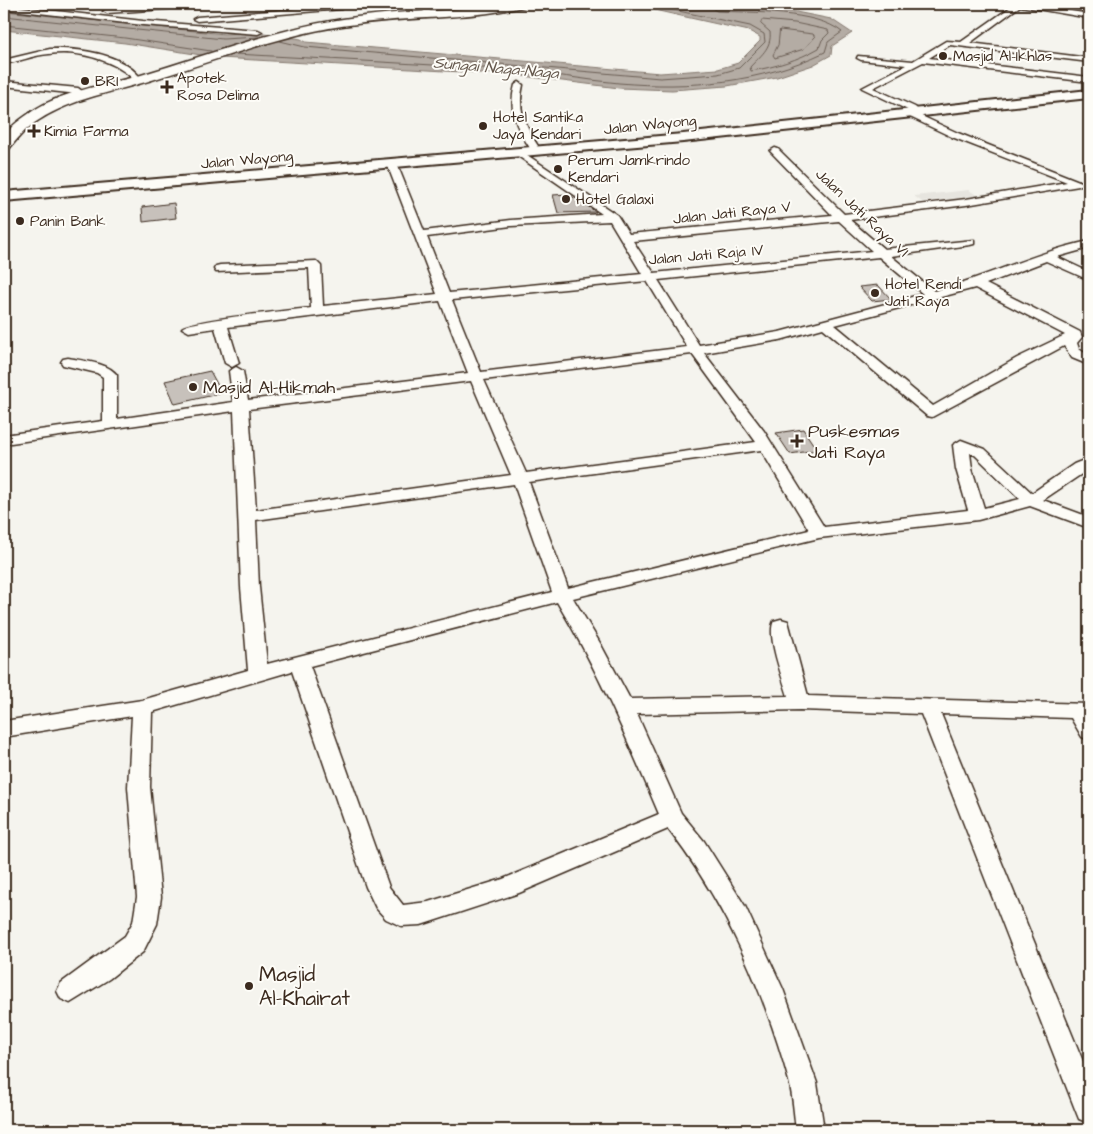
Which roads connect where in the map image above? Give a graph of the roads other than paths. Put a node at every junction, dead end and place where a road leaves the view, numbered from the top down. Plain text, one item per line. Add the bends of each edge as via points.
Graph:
1 (206, 4) edge
2 (508, 4) edge
3 (522, 4) edge
4 (1018, 4) edge
5 (340, 6) edge
6 (4, 7) edge
7 (98, 8) edge
8 (427, 10) edge
9 (76, 16) junction
10 (1089, 16) edge
11 (350, 18) junction
12 (143, 24) junction
13 (258, 32) dead end
14 (282, 32) junction
15 (962, 45) junction
16 (202, 57) junction
17 (861, 58) dead end
18 (1089, 60) edge
19 (916, 61) junction
20 (4, 62) edge
21 (135, 76) junction
22 (1089, 80) edge
23 (4, 83) edge
24 (519, 85) dead end
25 (1089, 88) edge
26 (78, 92) junction
27 (1089, 94) edge
28 (913, 112) junction
29 (4, 126) edge
30 (4, 146) edge
31 (527, 150) junction
32 (775, 150) dead end
33 (392, 164) junction
34 (1078, 183) junction
35 (4, 186) edge
36 (1089, 187) edge
37 (4, 197) edge
38 (613, 217) junction
39 (842, 217) junction
40 (419, 235) junction
41 (625, 238) junction
42 (970, 242) dead end
43 (1089, 244) edge
44 (880, 254) junction
45 (1046, 257) junction
46 (220, 269) dead end
47 (651, 276) junction
48 (1089, 276) edge
49 (976, 284) junction
50 (931, 295) junction
51 (444, 297) junction
52 (317, 311) junction
53 (220, 323) junction
54 (826, 324) junction
55 (189, 328) dead end
56 (1075, 335) junction
57 (696, 351) junction
58 (1089, 361) edge
59 (68, 362) dead end
60 (476, 376) junction
61 (242, 405) junction
62 (110, 424) junction
63 (4, 440) edge
64 (764, 445) junction
65 (1089, 463) edge
66 (520, 478) junction
67 (1031, 501) junction
68 (250, 516) junction
69 (978, 516) junction
70 (1089, 523) edge
71 (818, 533) junction
72 (562, 596) junction
73 (781, 625) dead end
74 (299, 662) junction
75 (258, 674) junction
76 (800, 703) junction
77 (142, 707) junction
78 (624, 707) junction
79 (928, 707) junction
80 (1083, 711) edge
81 (4, 729) edge
82 (1089, 732) edge
83 (672, 818) junction
84 (70, 991) dead end
85 (1089, 1109) edge
86 (810, 1130) edge

1 - 7 street
2 - 8 highway
3 - 8 highway via 497,10
4 - 10 street
4 - 15 street
5 - 11 street
5 - 12 street
6 - 9 street
7 - 9 street
8 - 11 highway
8 - 14 highway
9 - 12 street
11 - 14 highway via 316,22
12 - 13 street
14 - 16 highway
15 - 18 street
15 - 19 street via 949,43
16 - 21 highway
16 - 30 highway via 50,107 23,124
17 - 19 street
19 - 22 street
19 - 28 street via 866,88
20 - 21 street via 47,52 66,52 120,64
21 - 26 highway
23 - 26 street
24 - 31 street via 515,111
25 - 28 main road, Jalan Wayong
26 - 29 highway via 45,103
27 - 28 main road, Jalan Wayong
28 - 31 main road, Jalan Wayong
28 - 34 street via 971,141
31 - 33 main road, Jalan Wayong
31 - 35 main road, Jalan Wayong
31 - 38 street
32 - 39 street, Jalan Jati Raya VI
33 - 37 main road, Jalan Wayong
33 - 40 street
34 - 36 street
34 - 39 street, Jalan Jati Raya V via 1017,195
38 - 40 street via 511,223
38 - 41 street
39 - 41 street, Jalan Jati Raya V
39 - 44 street, Jalan Jati Raya VI
40 - 51 street
41 - 47 street
42 - 44 street, Jalan Jati Raja IV
43 - 45 street
44 - 47 street, Jalan Jati Raja IV
44 - 50 street, Jalan Jati Raya VI
45 - 48 street
45 - 49 street
46 - 52 street via 312,264 315,266
47 - 51 street, Jalan Jati Raja IV
47 - 57 street
49 - 50 street
49 - 56 street
50 - 54 street
51 - 52 street, Jalan Jati Raja IV
51 - 60 street
52 - 53 street, Jalan Jati Raja IV
53 - 55 street, Jalan Jati Raja IV
53 - 61 street
54 - 56 street via 932,413 1022,361
54 - 57 street
56 - 58 street via 1070,348
57 - 60 street
57 - 64 street via 757,431
59 - 62 street via 102,370 110,376
60 - 61 street
60 - 66 street
61 - 62 street
61 - 68 street
62 - 63 street
64 - 66 street
64 - 71 street
65 - 67 street
66 - 68 street
66 - 72 street
67 - 69 street
67 - 69 street via 980,452 961,446
67 - 70 street
68 - 75 street via 250,586
69 - 71 street
71 - 72 street
72 - 74 street
72 - 78 street
73 - 76 street via 781,636
74 - 75 street
74 - 83 street via 373,873 388,905 400,915 435,910 517,884
75 - 77 street
76 - 78 street
76 - 79 street
77 - 81 street
77 - 84 street via 139,787 149,897 145,924 134,944
78 - 83 street
79 - 80 street
79 - 85 street
80 - 82 street
83 - 86 street via 715,876 757,957 792,1045 803,1083

